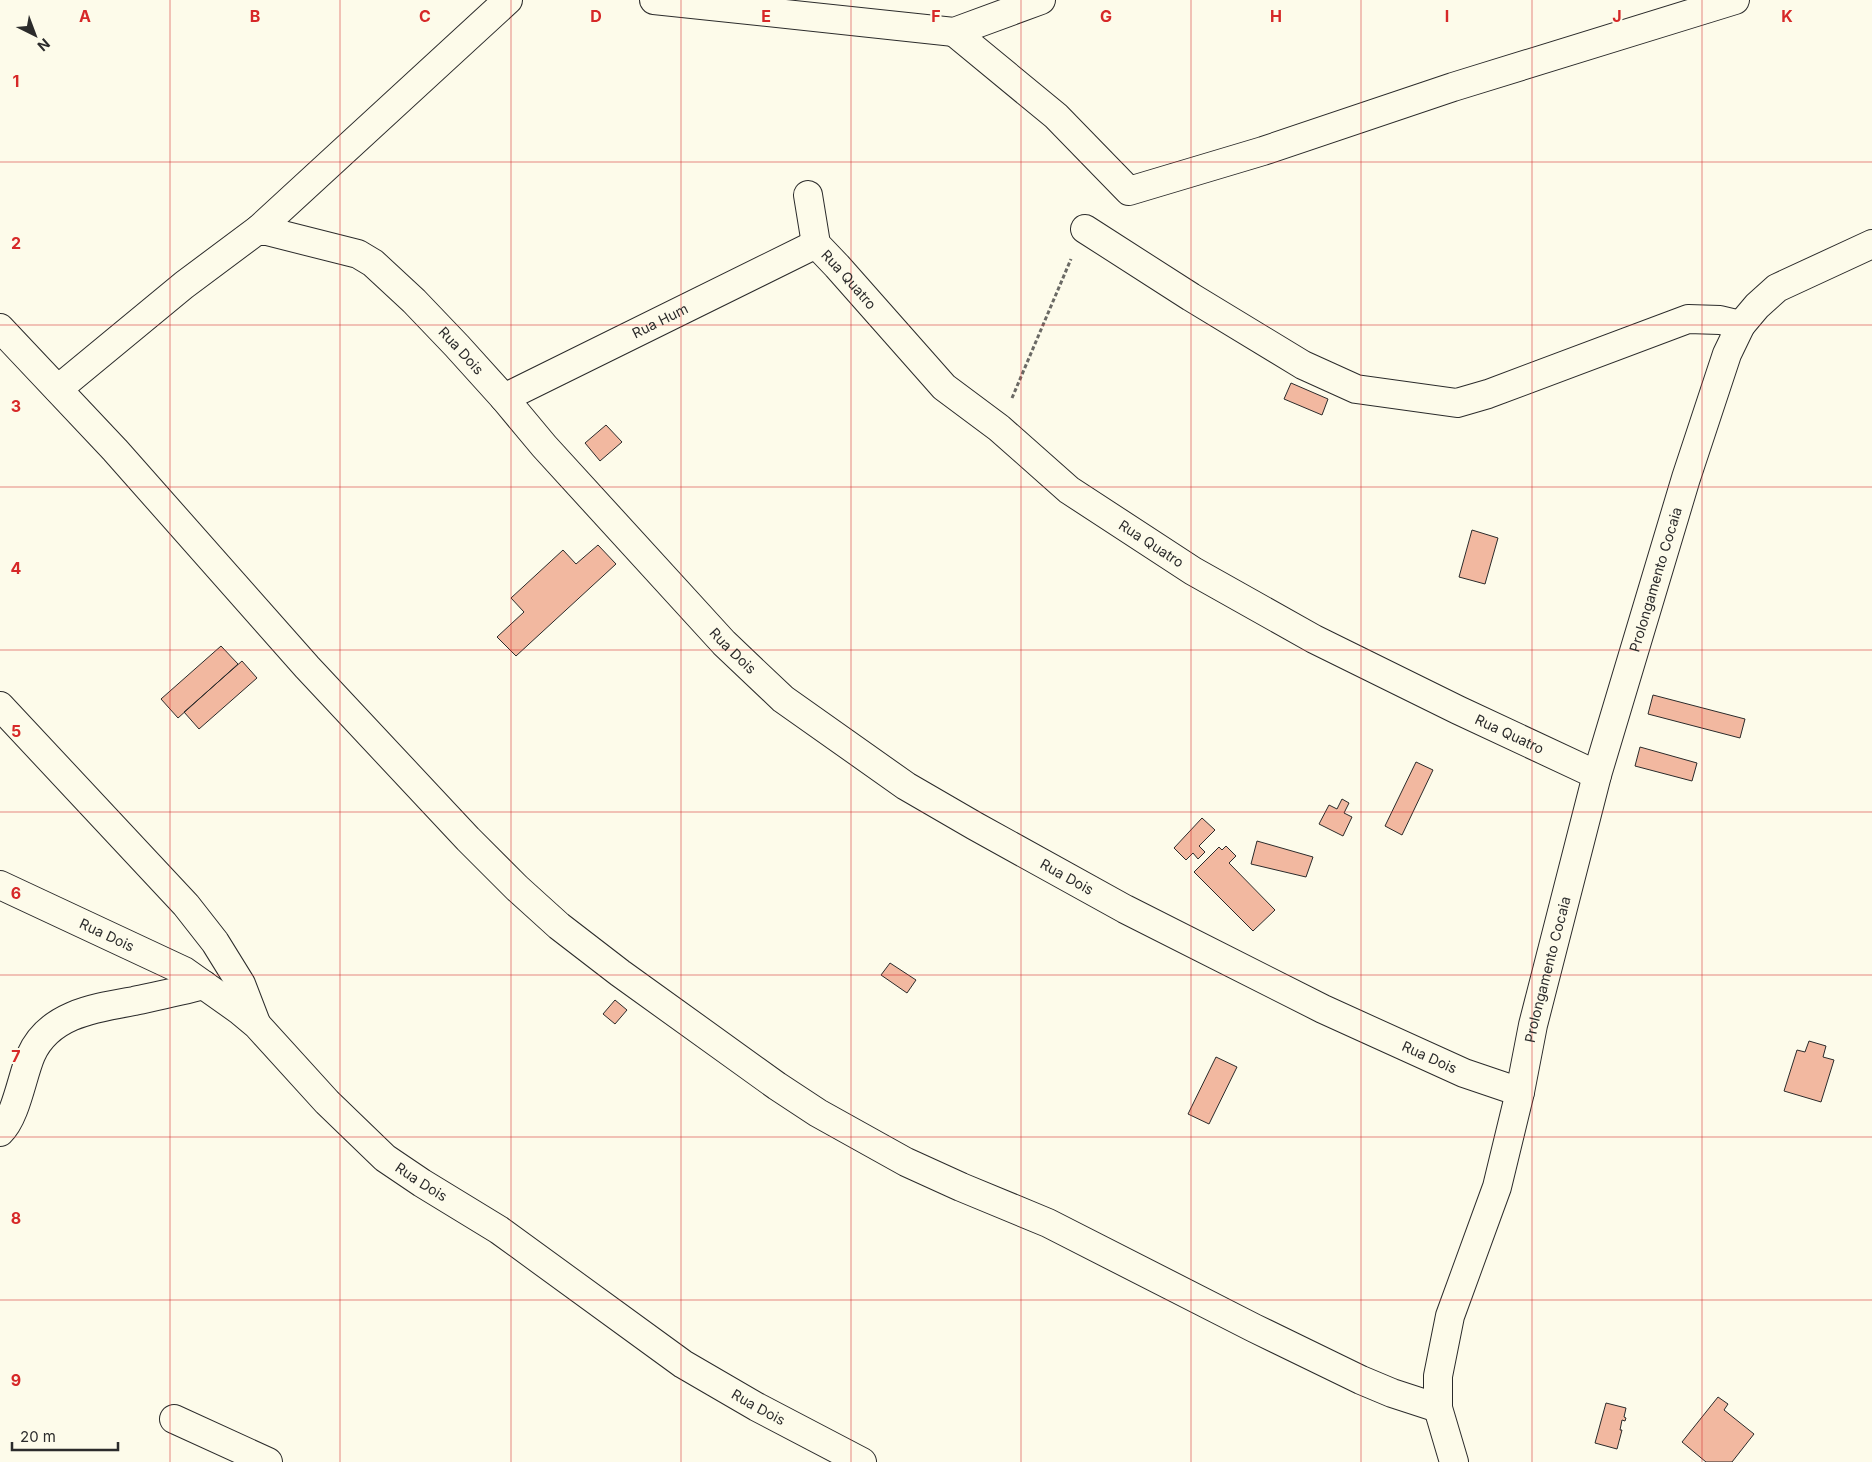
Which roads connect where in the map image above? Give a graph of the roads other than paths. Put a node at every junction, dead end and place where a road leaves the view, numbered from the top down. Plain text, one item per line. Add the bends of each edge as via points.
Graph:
1 (508, 0) edge
2 (654, 0) edge
3 (1041, 0) edge
4 (1735, 0) edge
5 (954, 32) junction
6 (808, 195) dead end
7 (1085, 229) road end
8 (259, 230) junction
9 (816, 244) junction
10 (1872, 244) edge
11 (1741, 325) junction
12 (0, 328) edge
13 (58, 389) junction
14 (504, 398) junction
15 (0, 706) edge
16 (1597, 775) junction
17 (0, 884) edge
18 (204, 985) junction
19 (257, 1025) junction
20 (1520, 1092) junction
21 (0, 1132) edge
22 (1438, 1408) junction
23 (174, 1419) dead end
24 (268, 1462) edge
25 (862, 1462) edge
26 (1454, 1462) edge

1 - 8 street
2 - 5 street
3 - 5 street
4 - 5 street via 1129,191 1056,116
6 - 9 street, Rua Quatro
7 - 11 street via 1303,365 1356,389 1457,403 1688,319 1720,320
8 - 13 street via 184,285
8 - 14 street, Rua Dois via 358,254 373,263 414,301
9 - 14 street, Rua Hum
9 - 16 street, Rua Quatro via 944,387 999,428 1069,490 1193,571 1314,639
10 - 11 street, Prolongamento Cocaia via 1777,288
11 - 16 street, Prolongamento Cocaia via 1726,354 1686,478
12 - 13 street
13 - 22 street via 307,667 448,818 559,926 620,973 785,1092 906,1162 1057,1227 1361,1380
14 - 20 street, Rua Dois via 691,609 752,671 783,699 906,786 1125,909 1315,1004 1464,1073
15 - 19 street via 186,905 215,942 241,984
16 - 20 street, Prolongamento Cocaia
17 - 18 street, Rua Dois via 184,971
18 - 19 street, Rua Dois
18 - 21 street via 99,1006 53,1026 45,1032 31,1055 10,1118
19 - 25 street, Rua Dois via 334,1109 385,1158 499,1230 683,1364
20 - 22 street, Prolongamento Cocaia via 1497,1187 1450,1316 1438,1376
22 - 26 street, Prolongamento Cocaia
23 - 24 street

